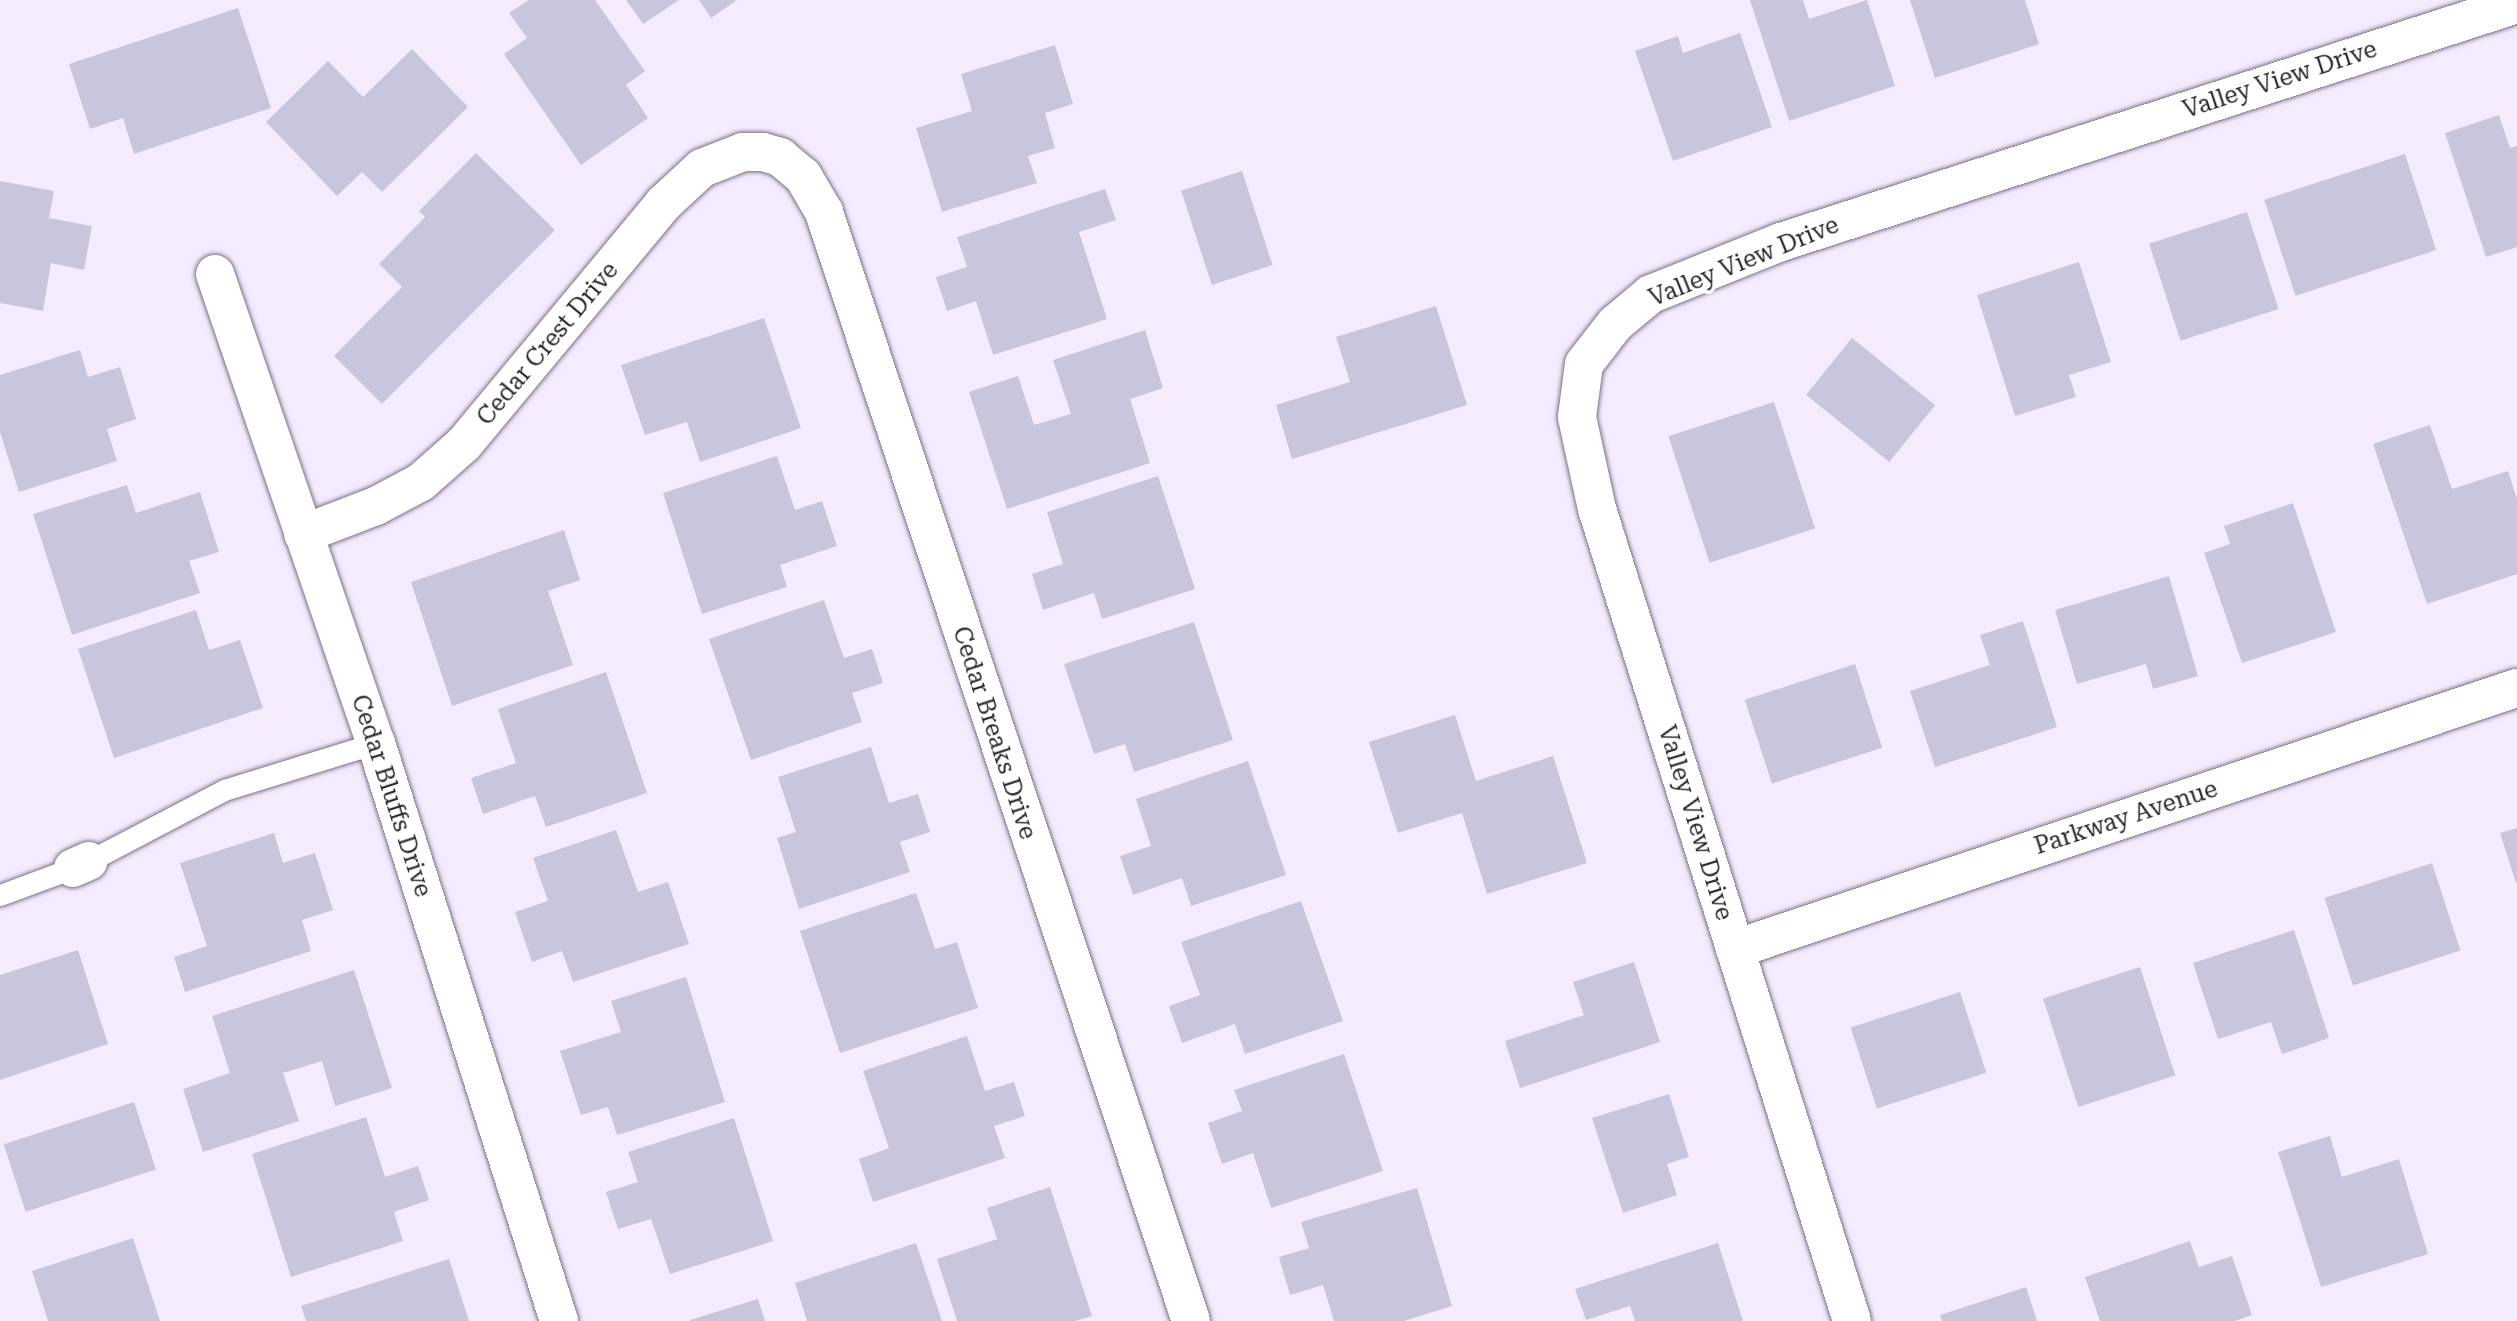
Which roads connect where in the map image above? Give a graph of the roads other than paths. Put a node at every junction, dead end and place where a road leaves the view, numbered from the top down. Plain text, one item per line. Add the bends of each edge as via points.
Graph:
1 (2517, 4) edge
2 (780, 157) joint
3 (215, 275) dead end
4 (303, 534) junction
5 (2517, 688) edge
6 (376, 743) junction
7 (0, 895) edge
8 (1735, 949) junction
9 (559, 1321) edge
10 (1191, 1321) edge
11 (1852, 1321) edge

1 - 8 street, Valley View Drive via 1781,242 1651,294 1615,324 1584,364 1577,416 1597,509
2 - 4 street, Cedar Crest Drive via 743,152 721,158 684,181 464,444 421,482
2 - 10 street, Cedar Breaks Drive via 803,176 824,212
3 - 4 street, Cedar Bluffs Drive
4 - 6 street, Cedar Bluffs Drive
5 - 8 street, Parkway Avenue
6 - 7 lane via 224,790 81,864
6 - 9 street, Cedar Bluffs Drive
8 - 11 street, Valley View Drive

